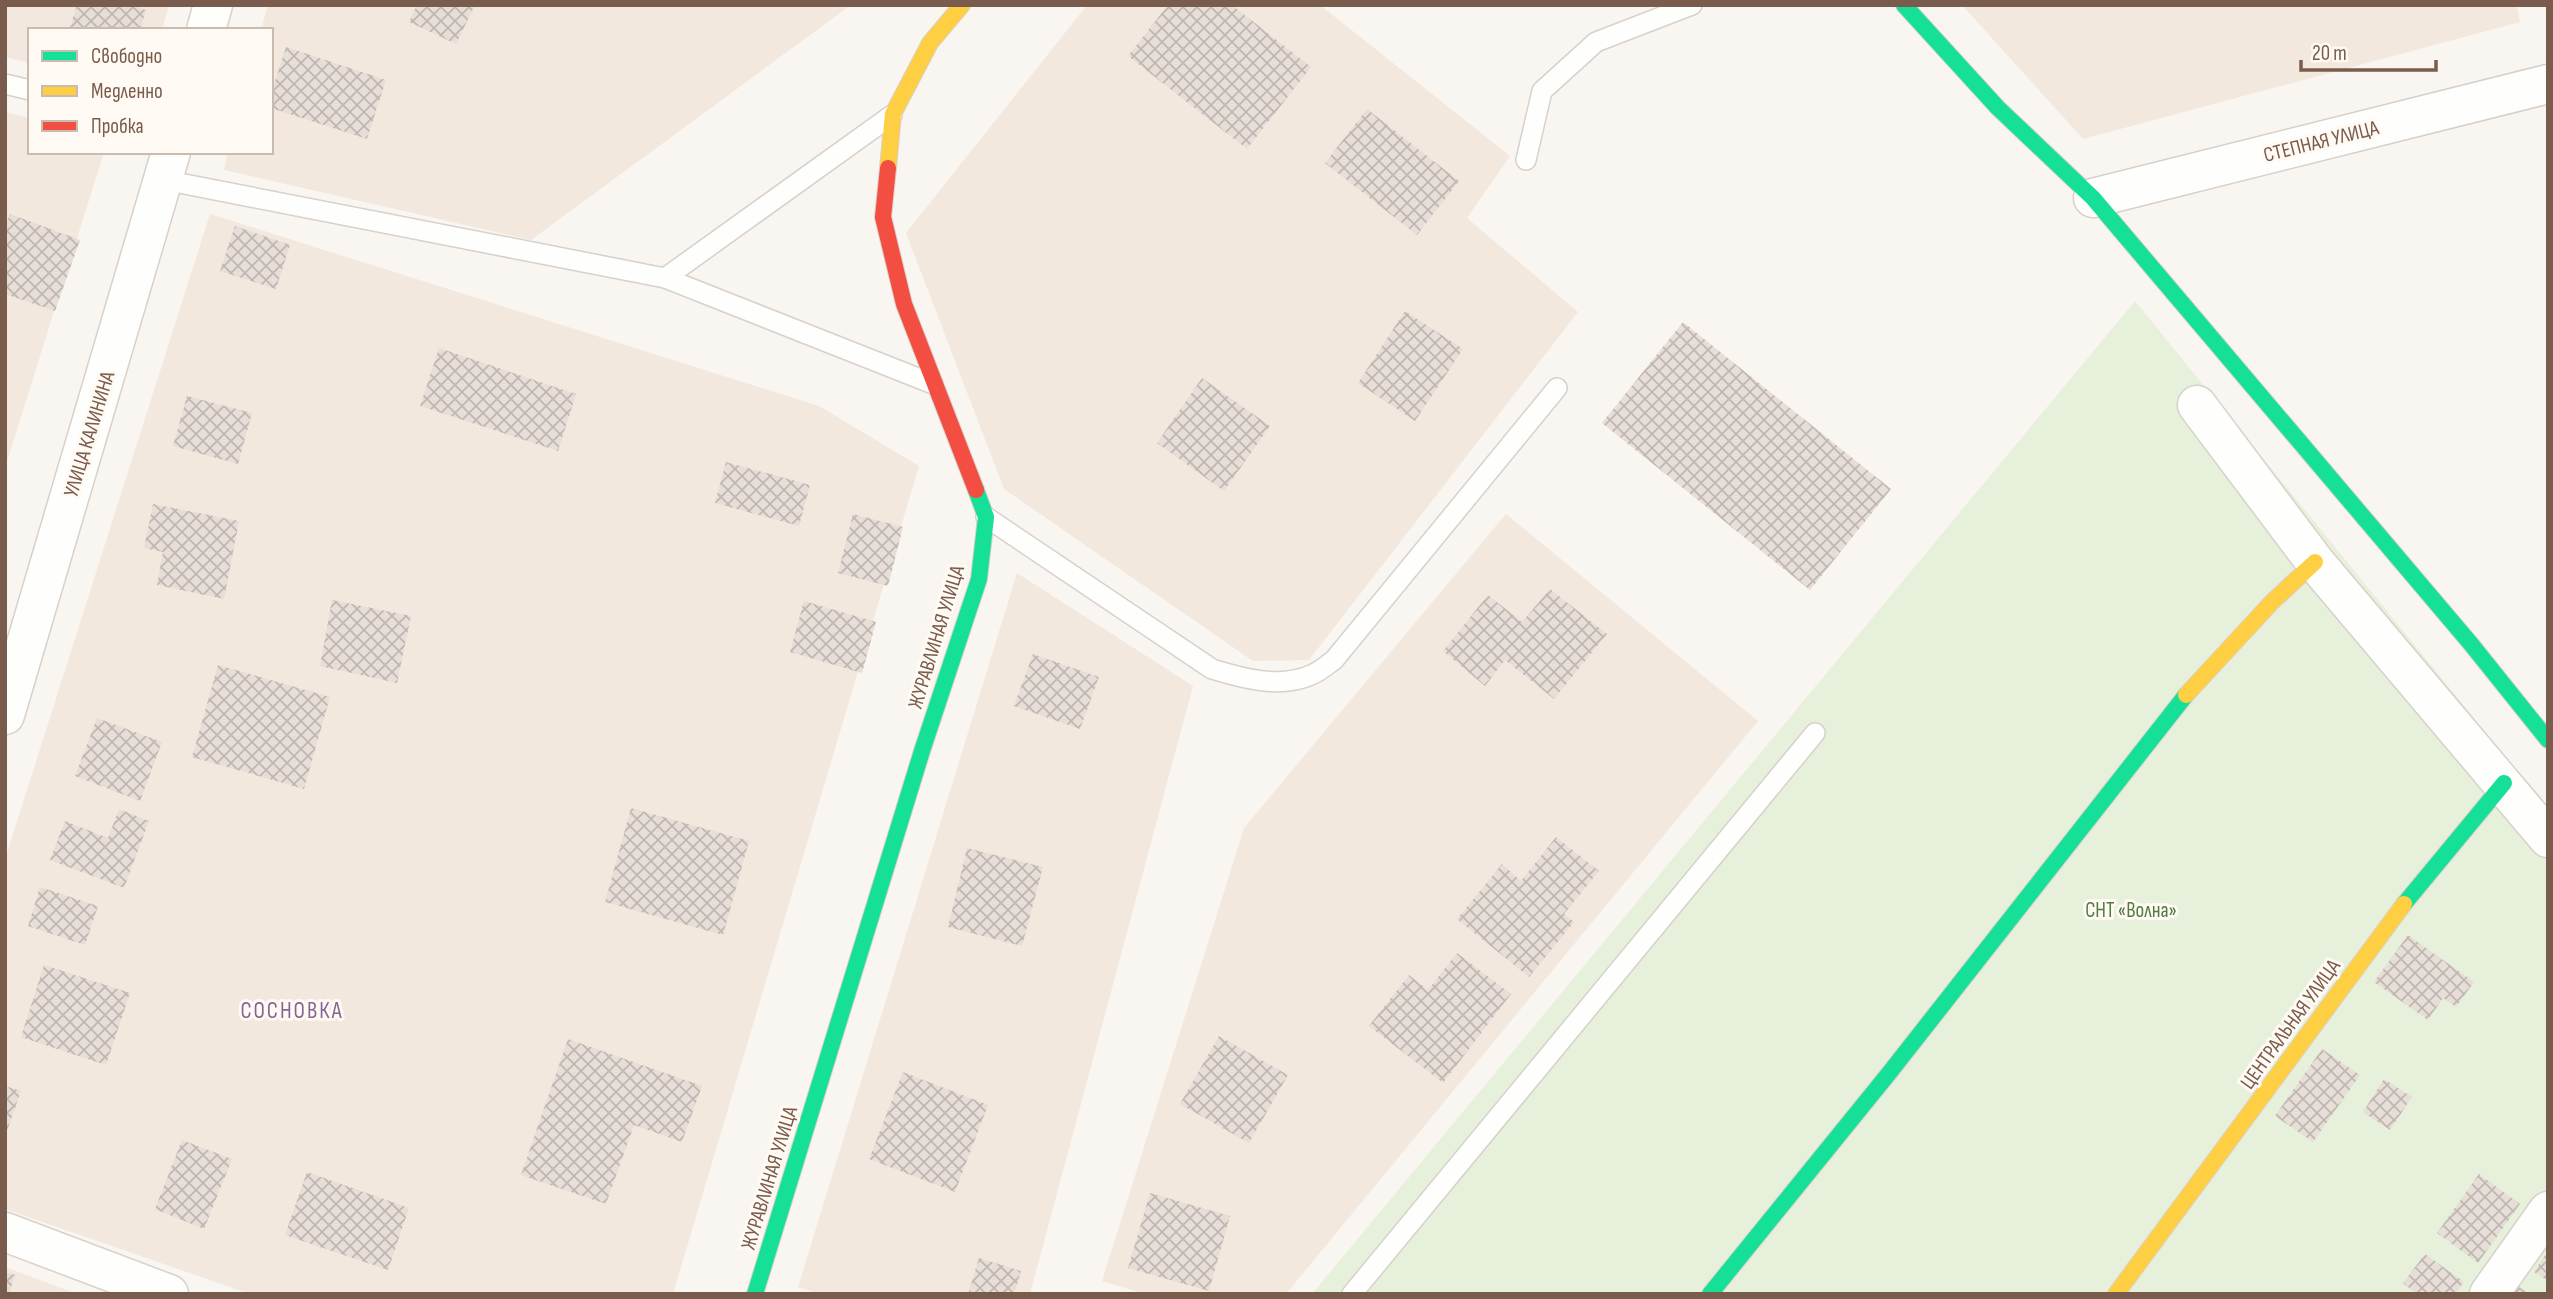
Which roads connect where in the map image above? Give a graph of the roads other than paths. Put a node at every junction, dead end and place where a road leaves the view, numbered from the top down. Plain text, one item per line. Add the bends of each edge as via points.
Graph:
1 (213, 5) edge
2 (962, 5) edge
3 (1692, 5) edge
4 (1904, 5) edge
5 (207, 28) edge
6 (5, 84) edge
7 (2548, 84) edge
8 (28, 90) edge
9 (893, 114) junction
10 (1526, 160) dead end
11 (168, 166) edge
12 (2093, 198) junction
13 (665, 278) junction
14 (933, 384) junction
15 (1557, 388) dead end
16 (2197, 405) dead end
17 (986, 517) junction
18 (2315, 562) junction
19 (5, 715) edge
20 (1815, 733) dead end
21 (2548, 740) edge
22 (2504, 783) junction
23 (2548, 838) edge
24 (2548, 1211) edge
25 (5, 1232) edge
26 (169, 1294) edge
27 (755, 1294) edge
28 (1352, 1294) edge
29 (1710, 1294) edge
30 (2116, 1294) edge
31 (2489, 1294) edge

1 - 5 street
2 - 9 street, ЖУРАВЛИНАЯ УЛИЦА via 930,43
3 - 10 lane via 1596,42 1542,91
4 - 12 street via 1998,108
6 - 8 lane
7 - 12 street, СТЕПНАЯ УЛИЦА
9 - 13 lane
9 - 14 street, ЖУРАВЛИНАЯ УЛИЦА via 883,217 904,304
11 - 13 lane
11 - 19 street, УЛИЦА КАЛИНИНА
12 - 21 street
13 - 14 lane
14 - 17 street, ЖУРАВЛИНАЯ УЛИЦА
15 - 17 lane via 1334,660 1310,676 1251,680 1212,669
16 - 18 street
17 - 27 street, ЖУРАВЛИНАЯ УЛИЦА via 979,579
18 - 22 street
18 - 29 street via 2176,706
20 - 28 lane
22 - 23 street
22 - 30 street, ЦЕНТРАЛЬНАЯ УЛИЦА via 2417,886
24 - 31 street
25 - 26 street

